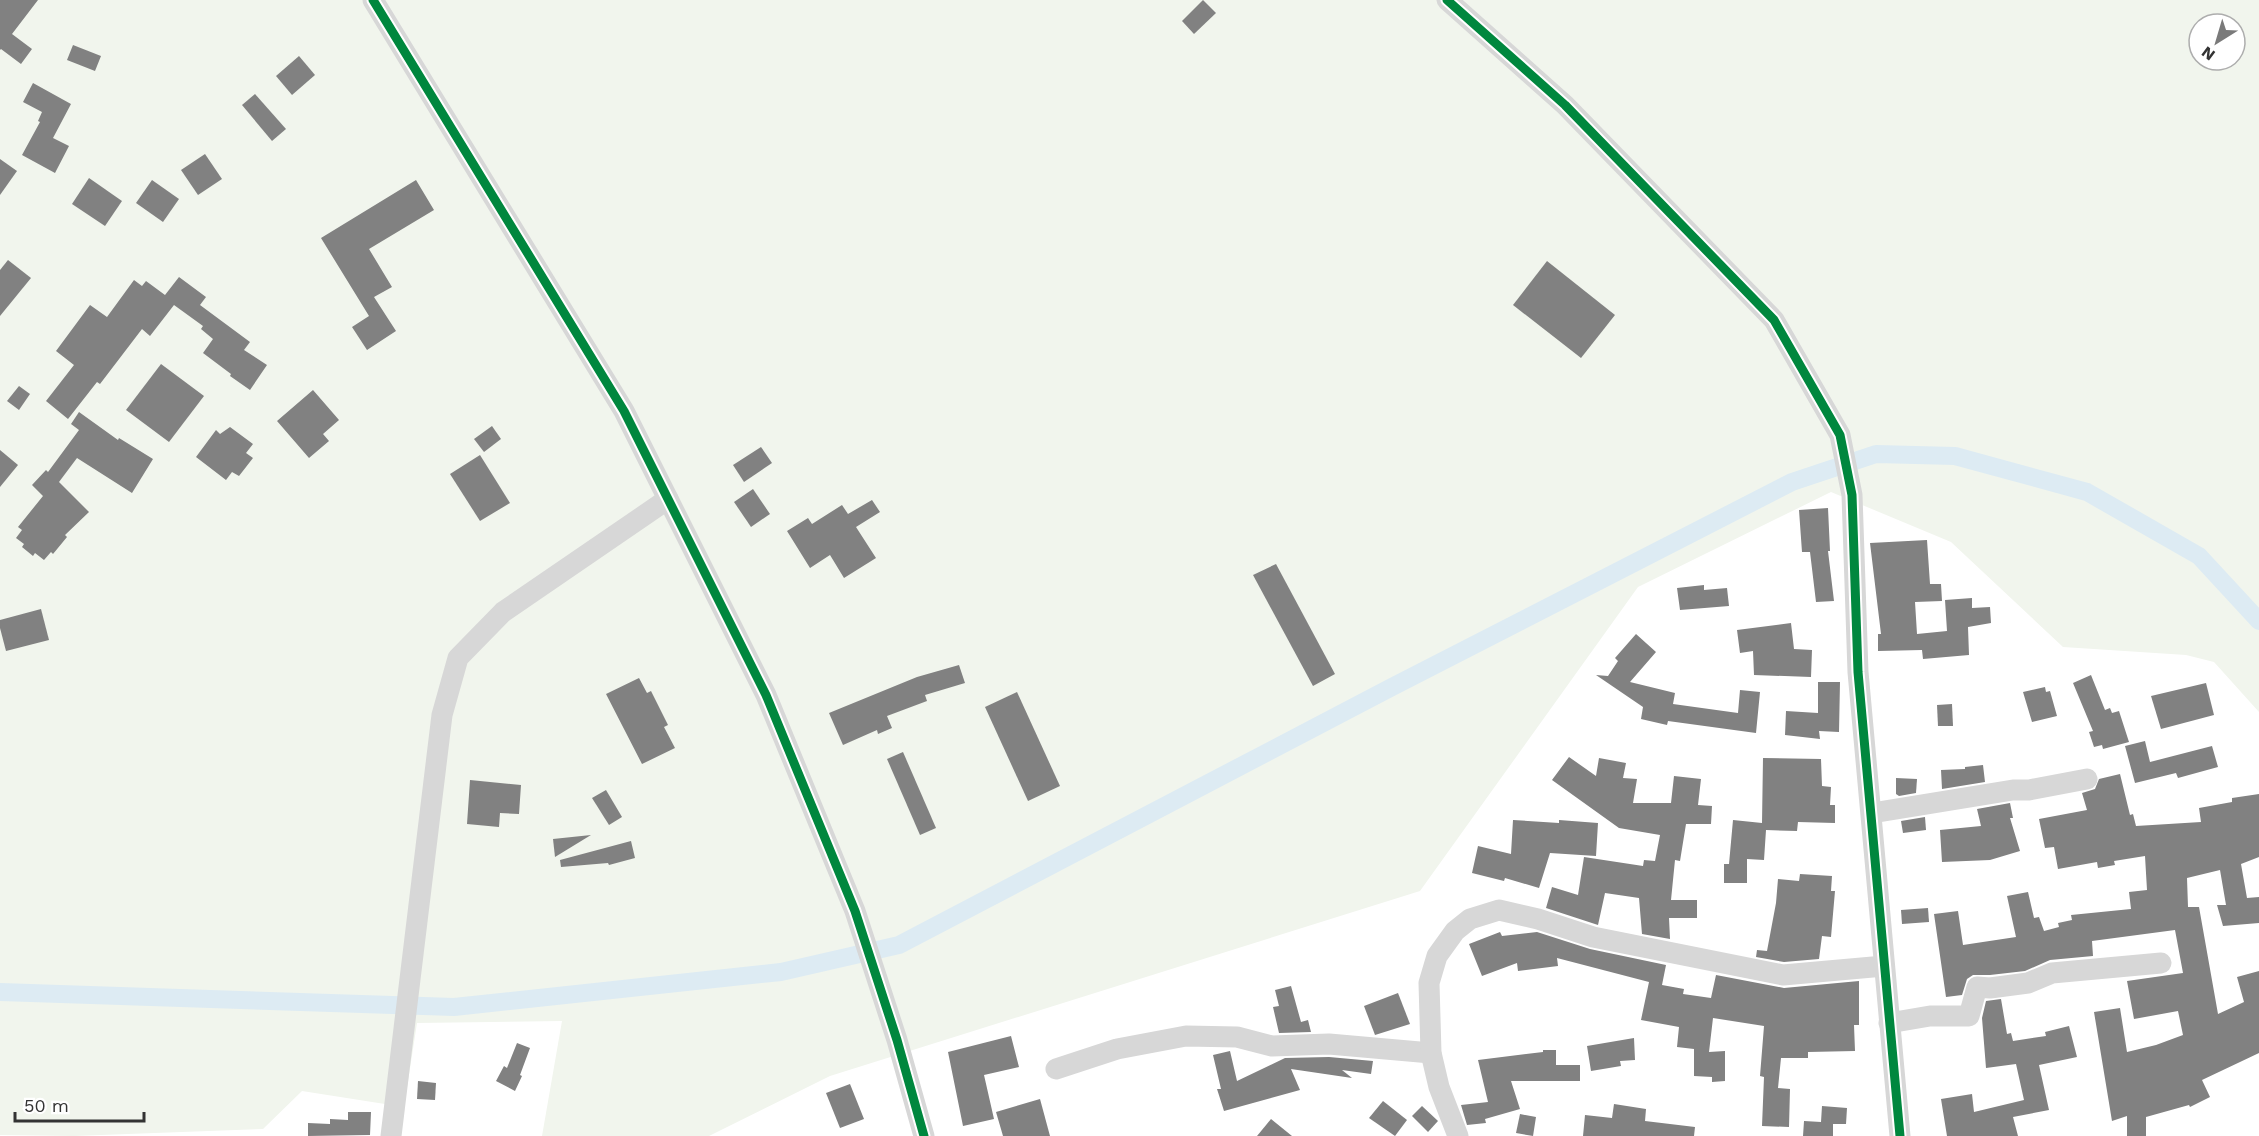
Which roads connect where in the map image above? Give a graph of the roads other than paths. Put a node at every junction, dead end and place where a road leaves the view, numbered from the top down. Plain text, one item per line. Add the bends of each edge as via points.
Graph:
1 (373, 0) edge
2 (1448, 0) edge
3 (668, 499) junction
4 (2087, 779) dead end
5 (1872, 813) junction
6 (2161, 963) dead end
7 (1884, 966) junction
8 (1890, 1023) junction
9 (1431, 1053) junction
10 (1056, 1069) dead end
11 (392, 1136) edge
12 (924, 1136) edge
13 (1458, 1136) edge
14 (1900, 1136) edge

1 - 3 street via 624,411
2 - 5 street via 1565,105 1773,320 1840,435 1852,495 1858,672
3 - 11 street via 503,612 458,658 442,715
3 - 12 street via 766,695 855,911
4 - 5 street
5 - 7 street
6 - 8 street via 2052,973 2028,983 1977,987 1969,1016 1930,1016
7 - 8 street
7 - 9 street via 1784,975 1766,973 1593,937 1499,910 1470,919 1437,956 1429,983
8 - 14 street
9 - 10 street via 1329,1044 1272,1046 1237,1037 1186,1036 1117,1049
9 - 13 street

